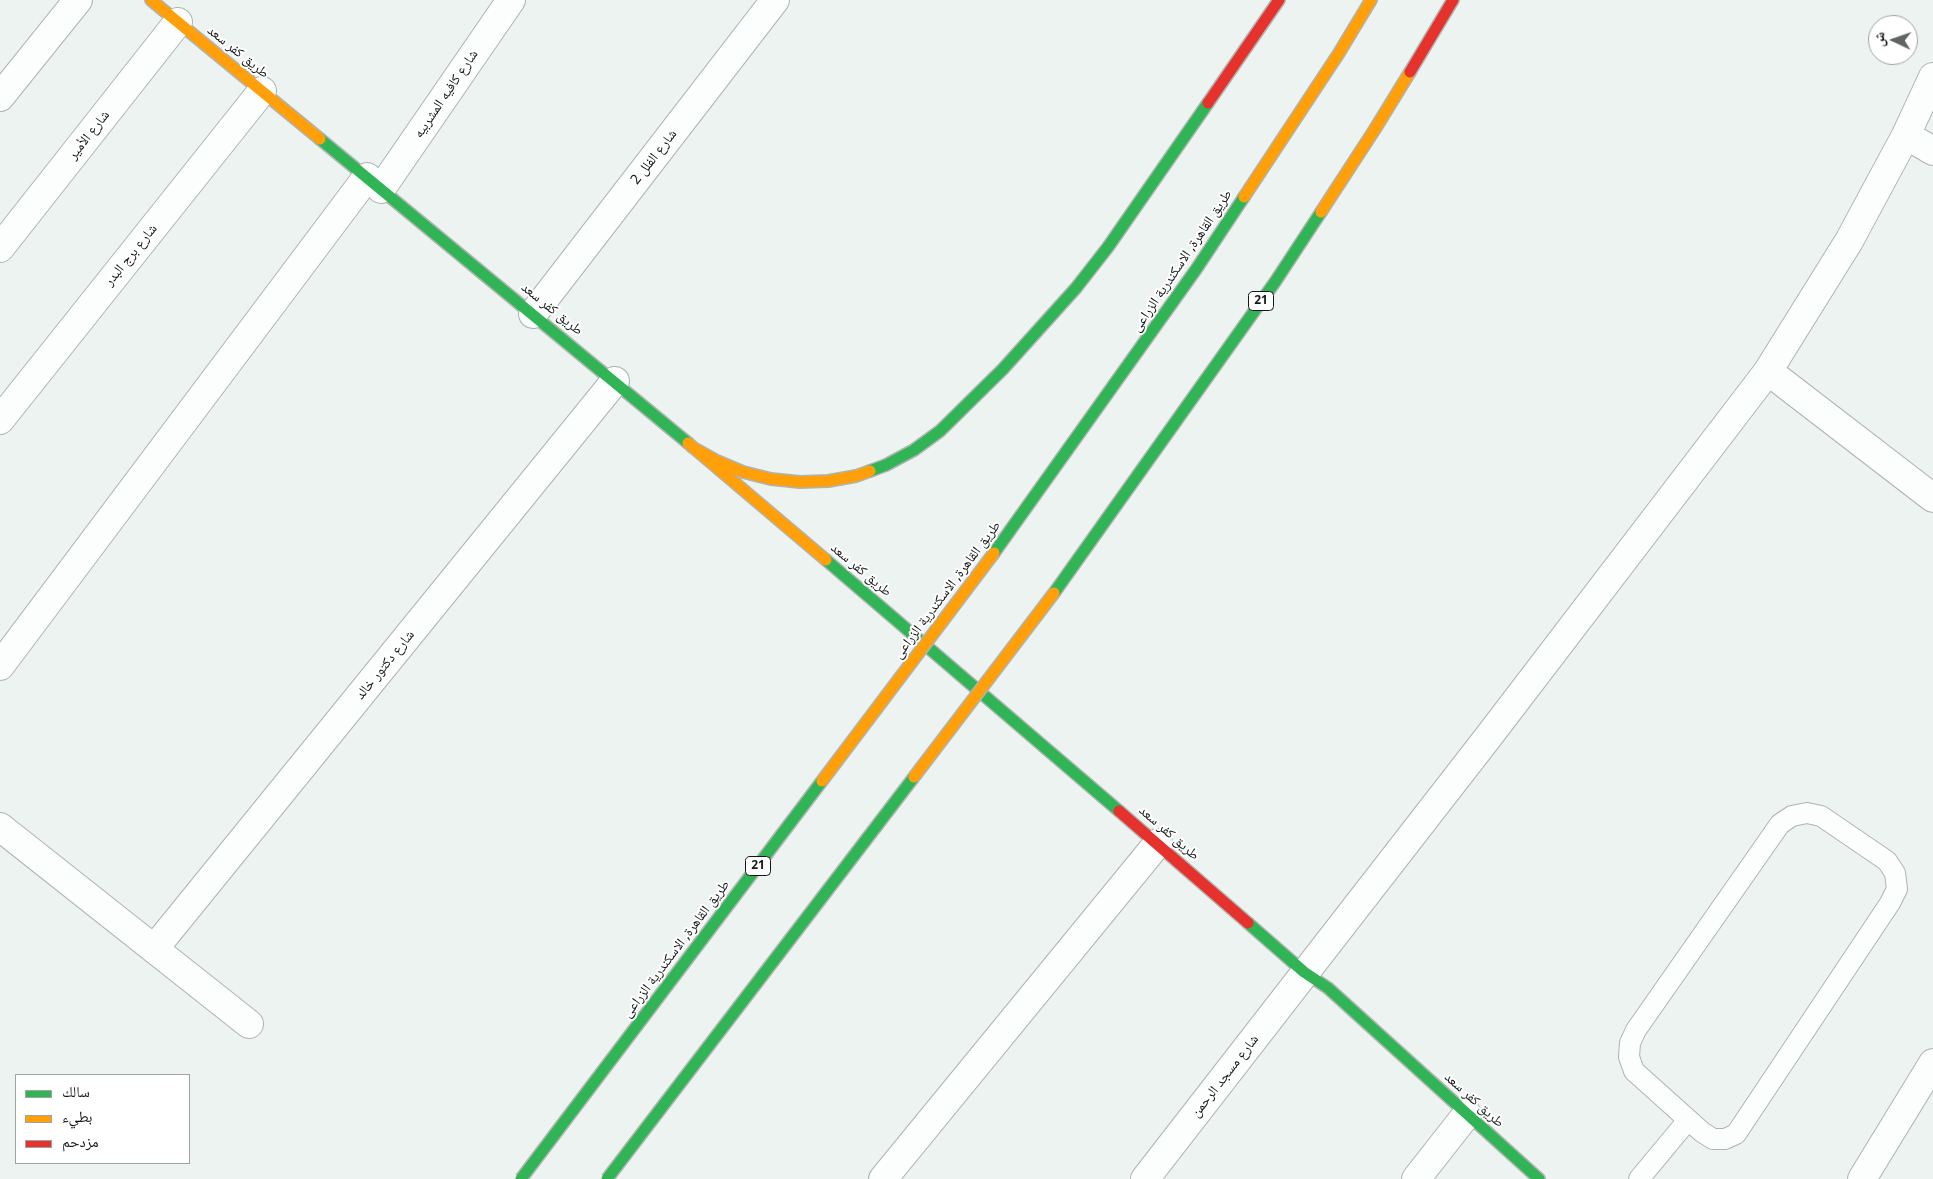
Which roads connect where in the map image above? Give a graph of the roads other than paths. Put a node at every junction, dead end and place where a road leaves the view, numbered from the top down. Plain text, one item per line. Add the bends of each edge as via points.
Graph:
1 (78, 0) edge
2 (151, 0) edge
3 (511, 0) edge
4 (775, 0) edge
5 (1279, 0) edge
6 (1371, 0) edge
7 (1453, 0) edge
8 (178, 22) junction
9 (1933, 77) edge
10 (262, 91) junction
11 (0, 97) edge
12 (1906, 135) junction
13 (1933, 151) edge
14 (374, 183) junction
15 (0, 248) edge
16 (533, 314) junction
17 (1768, 371) junction
18 (615, 381) junction
19 (0, 420) edge
20 (692, 447) junction
21 (1933, 498) edge
22 (0, 666) edge
23 (0, 827) edge
24 (1158, 843) junction
25 (154, 949) junction
26 (1304, 972) junction
27 (249, 1024) dead end
28 (1933, 1063) edge
29 (1467, 1114) junction
30 (1688, 1120) junction
31 (521, 1179) edge
32 (607, 1179) edge
33 (883, 1179) edge
34 (1145, 1179) edge
35 (1416, 1179) edge
36 (1539, 1179) edge
37 (1638, 1179) edge
38 (1862, 1179) edge

1 - 11 street
2 - 8 main road, طريق كفر سعد
3 - 14 street, شارع كافيه المشربيه
4 - 16 street, شارع الفلل 2
5 - 20 main road via 1108,247 1076,288 1003,369 940,431 886,465 856,476 828,481 771,479 743,472
6 - 31 main road, طريق القاهرة, الاسكندرية الزراعى / 21, bridge via 1197,268 994,553
7 - 32 main road, 21, bridge via 1375,129 1275,282 1054,593
8 - 10 main road, طريق كفر سعد
8 - 15 street, شارع الأمير
9 - 12 street, شارع مسجد الرحمن
10 - 14 main road, طريق كفر سعد
10 - 19 street, شارع برج البدر
12 - 13 street
12 - 17 street, شارع مسجد الرحمن via 1849,241
14 - 16 main road, طريق كفر سعد
14 - 22 street, شارع كافيه المشربيه
16 - 18 main road, طريق كفر سعد
17 - 21 street
17 - 26 street, شارع مسجد الرحمن
18 - 20 main road, طريق كفر سعد
18 - 25 street, شارع دكتور خالد
20 - 24 main road, طريق كفر سعد
23 - 25 street
24 - 26 main road, طريق كفر سعد
24 - 33 street
25 - 27 street
26 - 29 main road, طريق كفر سعد via 1328,988
26 - 34 street, شارع مسجد الرحمن
28 - 38 street
29 - 35 street
29 - 36 main road, طريق كفر سعد
30 - 30 lane via 1713,1139 1725,1139 1736,1134 1897,889 1895,874 1887,861 1821,816 1807,813 1792,816 1780,824 1630,1043 1629,1057 1634,1071
30 - 37 lane

